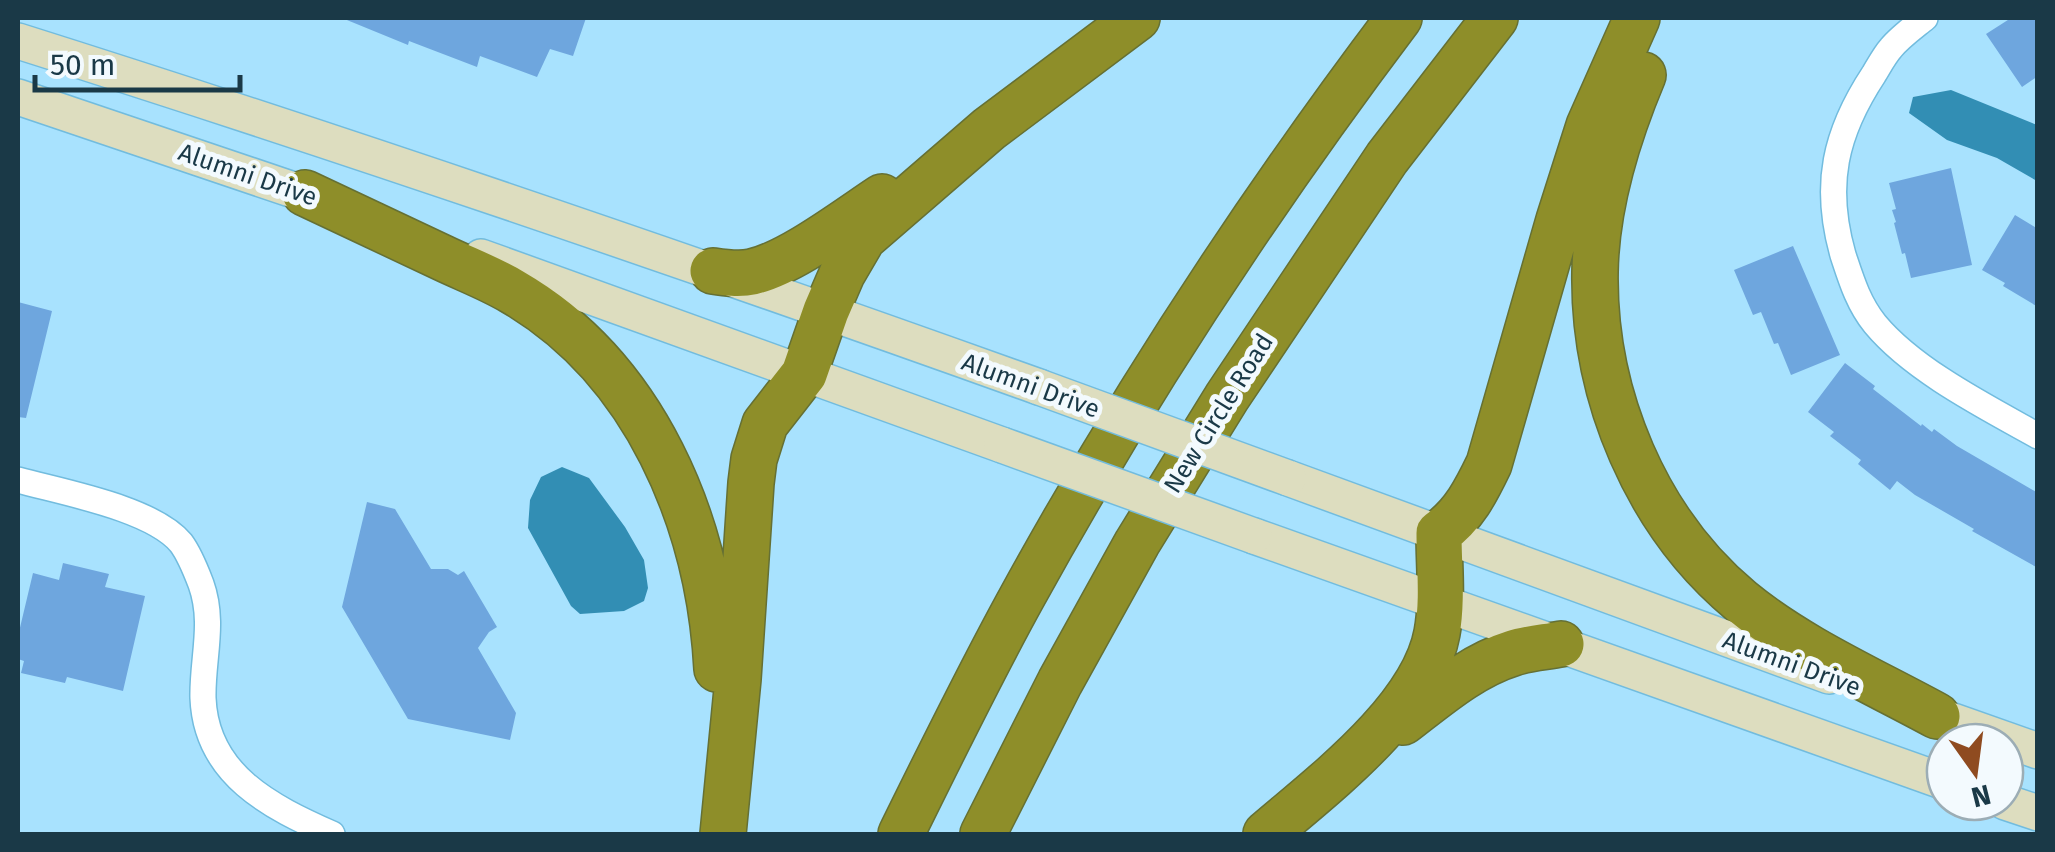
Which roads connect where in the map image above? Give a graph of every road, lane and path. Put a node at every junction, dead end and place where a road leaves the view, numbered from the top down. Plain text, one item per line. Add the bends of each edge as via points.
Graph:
1 (1137, 18) edge
2 (1398, 18) edge
3 (1494, 18) edge
4 (1637, 18) edge
5 (1666, 18) edge
6 (1924, 18) edge
7 (18, 41) edge
8 (18, 97) edge
9 (989, 129) junction
10 (305, 193) junction
11 (713, 271) junction
12 (826, 310) junction
13 (804, 374) junction
14 (2038, 436) edge
15 (18, 480) edge
16 (1439, 533) junction
17 (1440, 603) junction
18 (1561, 644) junction
19 (1937, 716) junction
20 (2038, 751) edge
21 (1338, 772) junction
22 (1925, 775) edge
23 (332, 834) edge
24 (722, 834) edge
25 (901, 834) edge
26 (983, 834) edge
27 (1266, 834) edge

1 - 9 highway
2 - 25 highway via 1250,224 1142,390 1023,595
3 - 26 highway, New Circle Road via 1387,158 1226,397 1060,682
4 - 16 highway via 1589,126 1488,464 1463,512
5 - 19 highway via 1615,151 1595,272 1602,360 1633,457 1677,533 1740,600
6 - 14 street via 1891,48 1844,125 1833,189 1840,244 1860,302 1876,325 1920,364
7 - 11 main road, Alumni Drive
8 - 10 main road, Alumni Drive
9 - 11 highway via 789,256 751,272
9 - 12 highway via 863,238
10 - 13 main road, Alumni Drive
10 - 24 highway via 512,290 564,326 609,370 640,414 669,467 707,582 716,634
11 - 12 main road, Alumni Drive
12 - 13 highway
12 - 16 main road, Alumni Drive, bridge
13 - 17 main road, Alumni Drive, bridge
13 - 24 highway via 765,424 754,460
15 - 23 street via 126,510 180,542 207,602 203,699 220,756 271,805
16 - 17 highway
16 - 19 main road, Alumni Drive
17 - 18 main road, Alumni Drive
17 - 21 highway via 1437,634 1415,688
18 - 21 highway via 1490,662
18 - 22 main road, Alumni Drive
19 - 20 main road, Alumni Drive
21 - 27 highway

